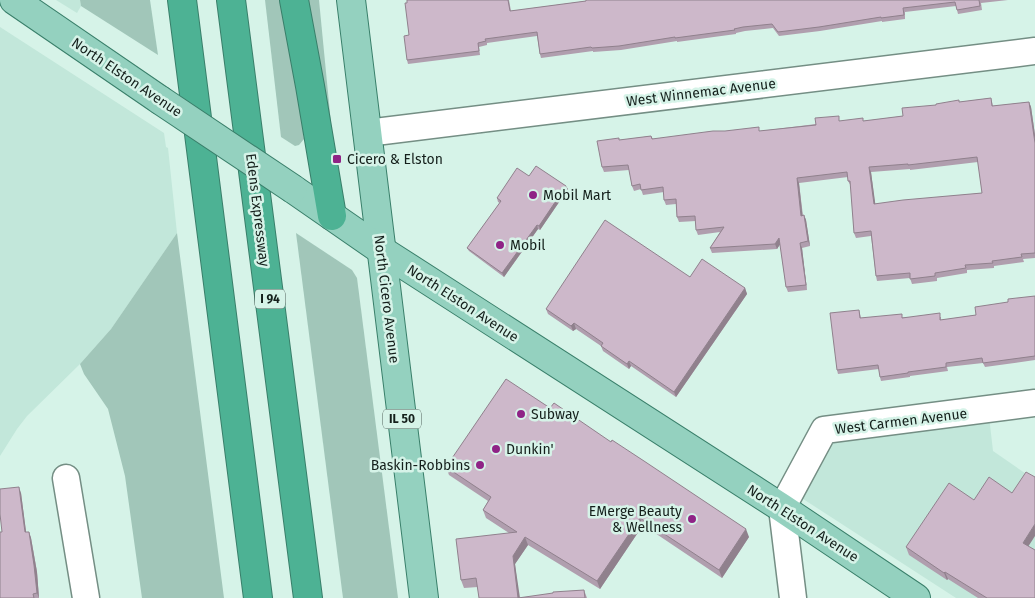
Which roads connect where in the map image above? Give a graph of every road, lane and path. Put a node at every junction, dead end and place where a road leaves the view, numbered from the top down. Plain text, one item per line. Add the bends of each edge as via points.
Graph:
1 (14, 0) edge
2 (182, 0) edge
3 (232, 0) edge
4 (294, 0) edge
5 (351, 0) edge
6 (1035, 50) edge
7 (366, 134) junction
8 (332, 216) junction
9 (380, 250) junction
10 (1035, 403) edge
11 (66, 478) dead end
12 (782, 508) junction
13 (86, 598) edge
14 (258, 598) edge
15 (308, 598) edge
16 (424, 598) edge
17 (793, 598) edge
18 (916, 598) edge

1 - 8 main road, North Elston Avenue, bridge
2 - 14 highway
3 - 15 highway, Edens Expressway / I 94
4 - 8 highway
5 - 7 main road, North Cicero Avenue / IL 50
6 - 7 street, West Winnemac Avenue
7 - 9 main road, North Cicero Avenue / IL 50
8 - 9 main road, North Elston Avenue
9 - 12 main road, North Elston Avenue
9 - 16 main road, North Cicero Avenue / IL 50
10 - 12 street, West Carmen Avenue via 824,430
11 - 13 street
12 - 17 street
12 - 18 main road, North Elston Avenue

